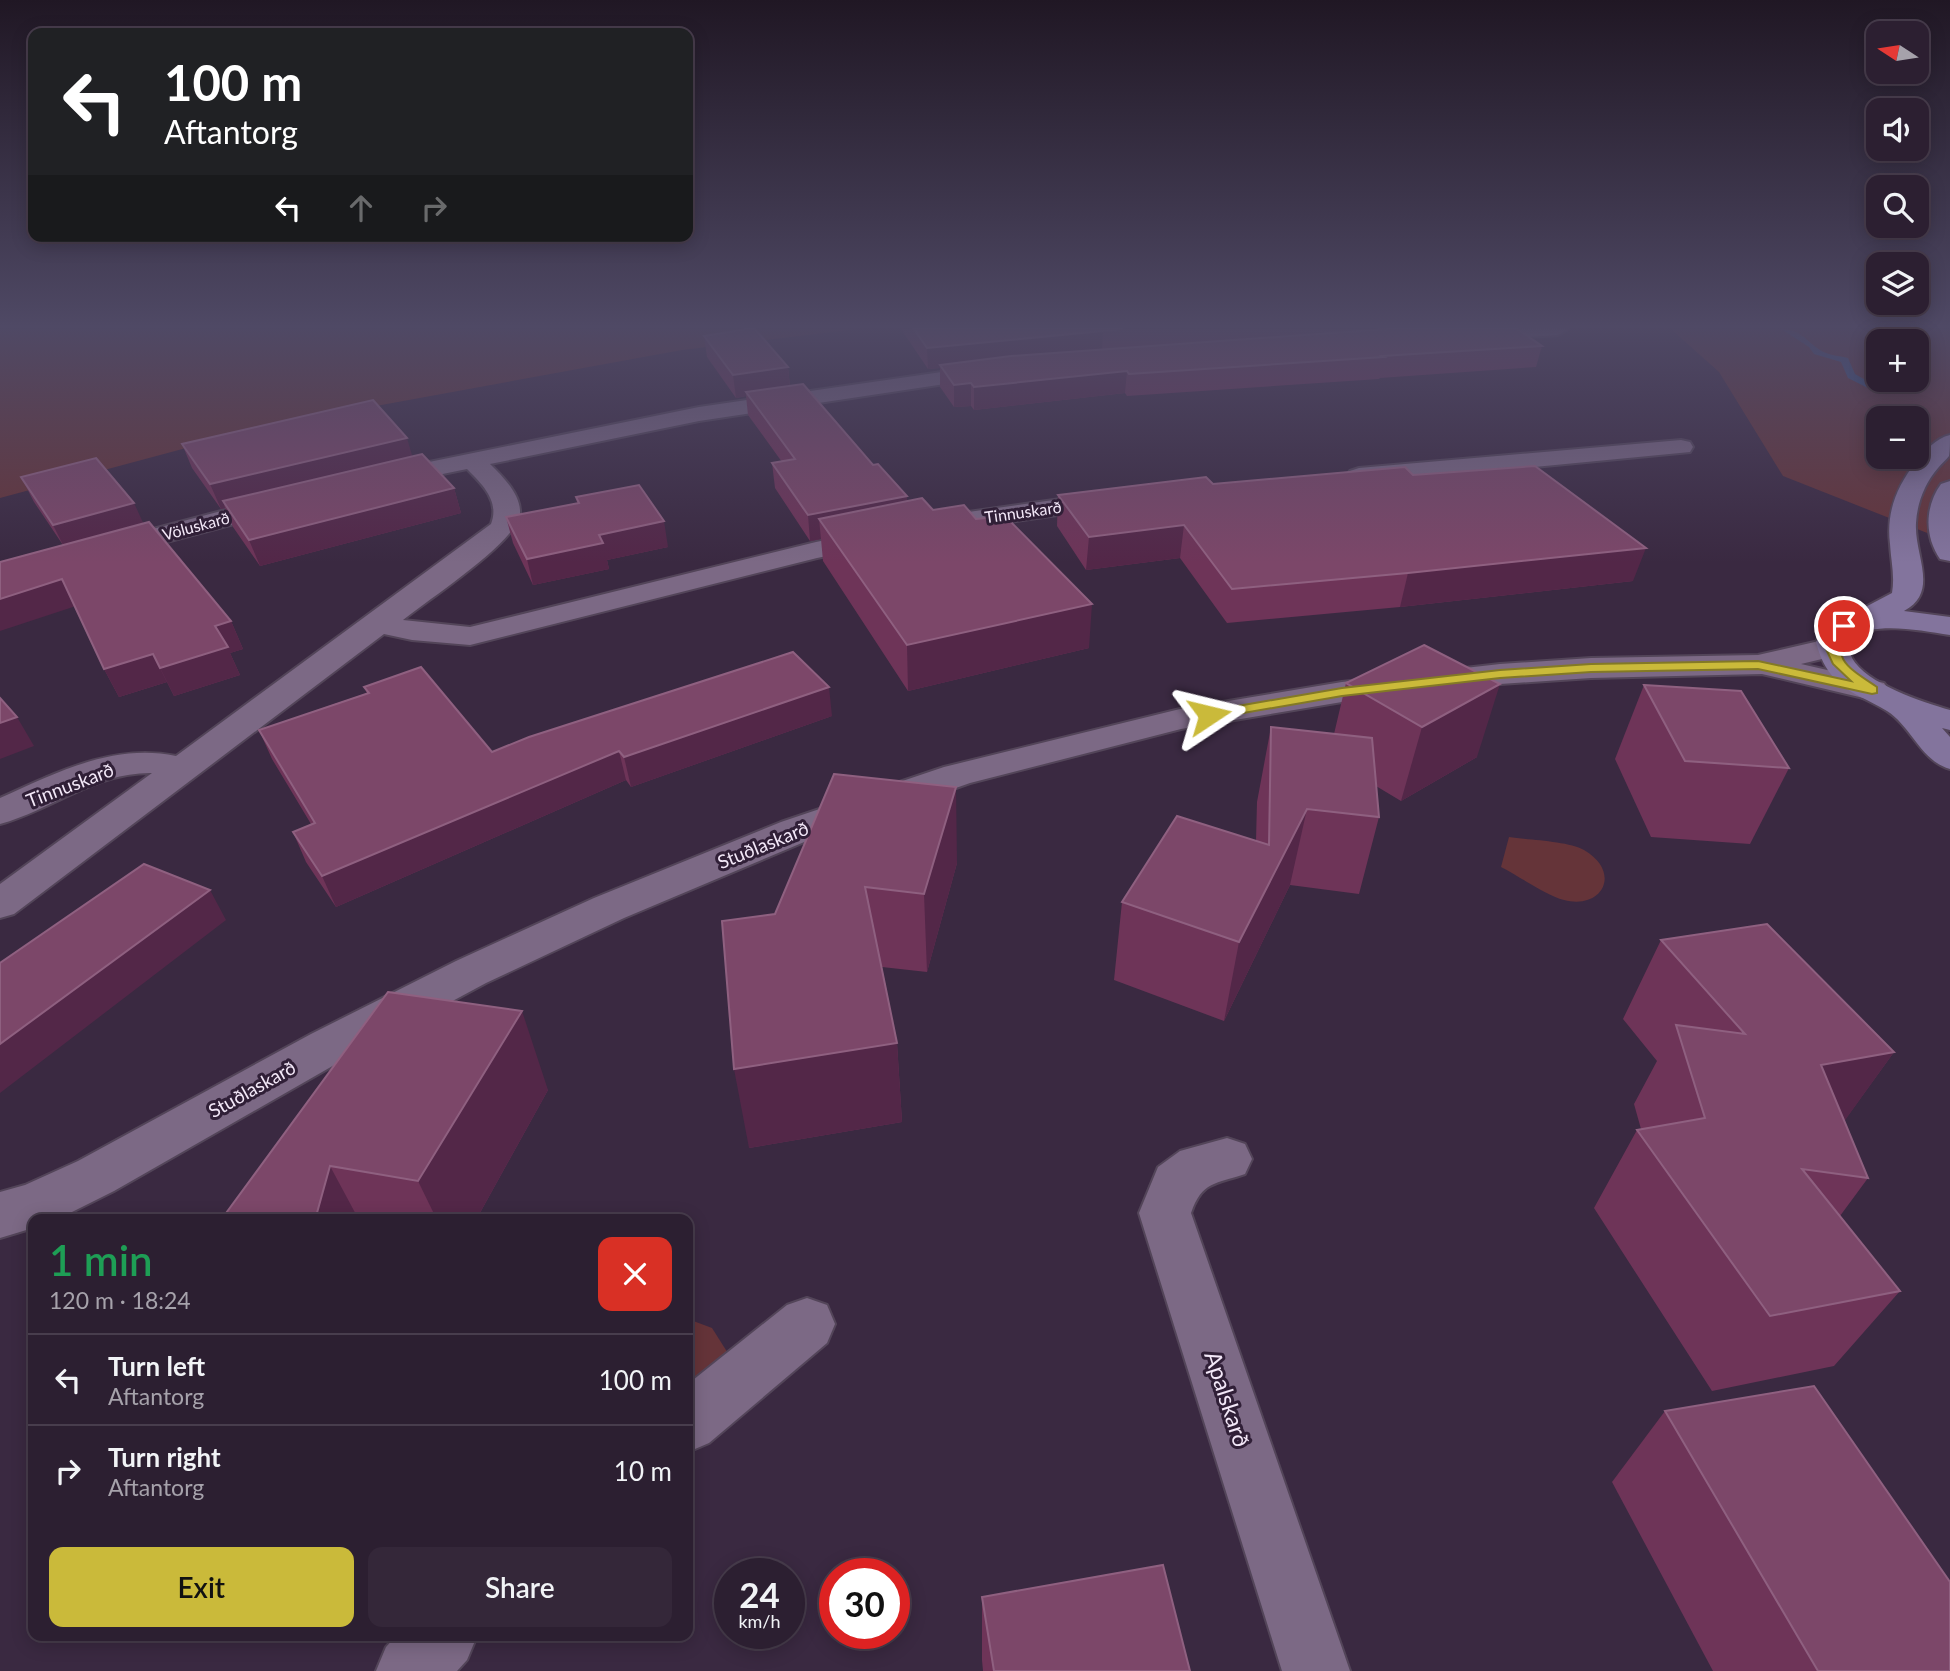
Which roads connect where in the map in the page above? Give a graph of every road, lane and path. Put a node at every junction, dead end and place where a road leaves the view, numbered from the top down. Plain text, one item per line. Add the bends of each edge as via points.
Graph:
1 (740, 407) edge
2 (1950, 442) edge
3 (1681, 447) dead end
4 (471, 459) junction
5 (1332, 478) edge
6 (364, 483) edge
7 (1950, 489) edge
8 (1140, 497) edge
9 (299, 499) edge
10 (1950, 553) edge
11 (93, 554) edge
12 (1861, 621) junction
13 (377, 623) junction
14 (1950, 626) edge
15 (1832, 647) junction
16 (1758, 665) junction
17 (1886, 697) junction
18 (1950, 720) edge
19 (1950, 758) edge
20 (183, 768) junction
21 (0, 812) edge
22 (0, 904) edge
23 (1227, 1158) dead end
24 (0, 1215) edge
25 (807, 1324) dead end
26 (693, 1418) edge
27 (438, 1641) edge
28 (410, 1671) edge
29 (1316, 1671) edge

1 - 4 street
2 - 12 main road via 1919,473 1903,505 1910,587 1906,598
3 - 5 street
4 - 6 street
4 - 13 street via 508,508 503,527
7 - 10 main road via 1943,503 1943,541
8 - 13 street, Tinnuskarð via 954,522 816,550 470,636
9 - 11 street, Völuskarð
12 - 14 main road via 1890,618
12 - 15 main road via 1844,626
13 - 20 street
15 - 16 street, Stuðlaskarð
15 - 17 main road via 1844,668
16 - 17 street, Stuðlaskarð
16 - 24 street, Stuðlaskarð via 1591,668 1342,692 1180,719 957,775 795,831 585,919 327,1047 96,1176 35,1205
17 - 18 main road
17 - 19 main road
20 - 21 street, Tinnuskarð via 149,762 122,765
20 - 22 street
23 - 29 street, Apalskarð via 1198,1166 1176,1182 1166,1213
25 - 26 street
27 - 28 street

